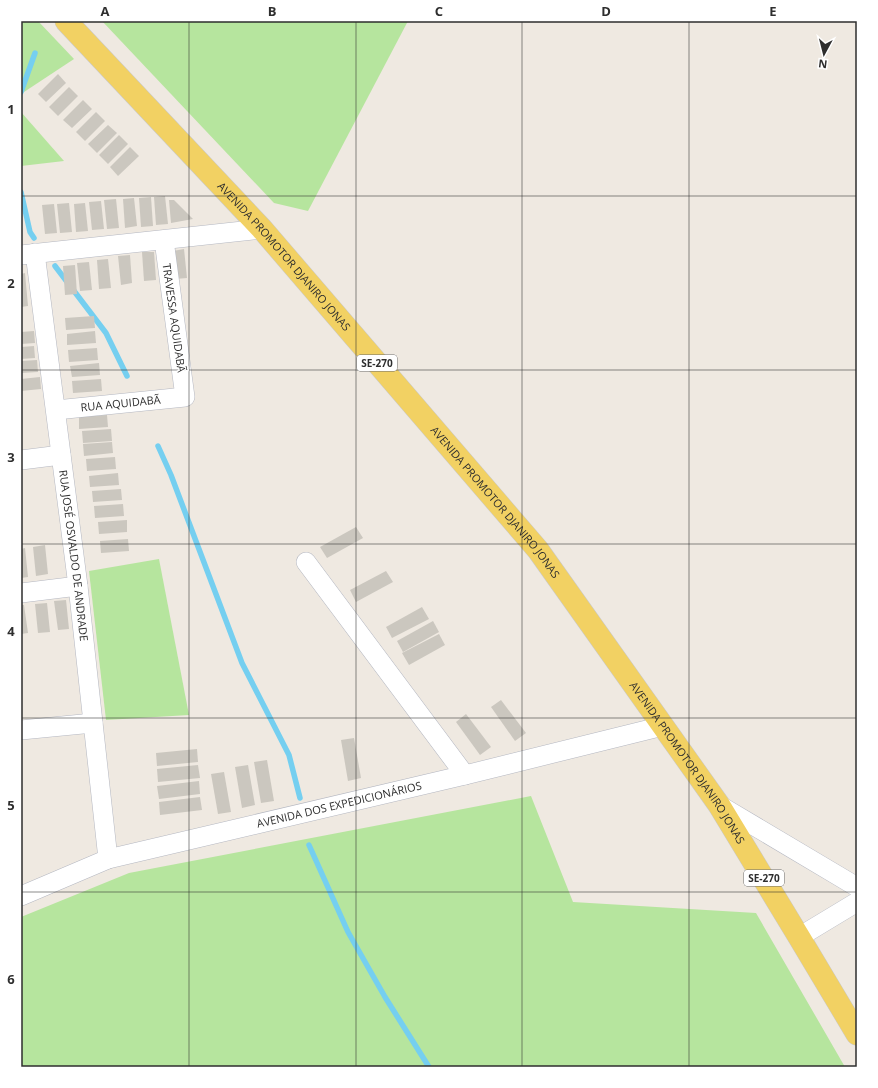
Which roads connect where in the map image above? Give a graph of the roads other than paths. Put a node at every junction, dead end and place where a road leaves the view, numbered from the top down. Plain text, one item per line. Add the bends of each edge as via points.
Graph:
1 (66, 21) edge
2 (262, 229) junction
3 (164, 240) junction
4 (28, 254) edge
5 (185, 397) joint
6 (56, 410) junction
7 (61, 455) junction
8 (21, 460) edge
9 (306, 562) dead end
10 (78, 586) junction
11 (21, 593) edge
12 (93, 723) junction
13 (663, 726) junction
14 (21, 730) edge
15 (465, 775) junction
16 (719, 806) junction
17 (108, 859) junction
18 (857, 886) edge
19 (21, 896) edge
20 (857, 902) edge
21 (800, 937) junction
22 (857, 1034) edge

1 - 2 main road, AVENIDA PROMOTOR DJANIRO JONAS / SE-270
2 - 3 street
2 - 13 main road, AVENIDA PROMOTOR DJANIRO JONAS / SE-270 via 538,550
3 - 4 street
3 - 5 street, TRAVESSA AQUIDABÃ
4 - 6 street, RUA JOSÉ OSVALDO DE ANDRADE
5 - 6 street, RUA AQUIDABÃ
6 - 7 street, RUA JOSÉ OSVALDO DE ANDRADE
7 - 8 street
7 - 10 street, RUA JOSÉ OSVALDO DE ANDRADE
9 - 15 street
10 - 11 street
10 - 12 street, RUA JOSÉ OSVALDO DE ANDRADE
12 - 14 street
12 - 17 street, RUA JOSÉ OSVALDO DE ANDRADE
13 - 15 street, AVENIDA DOS EXPEDICIONÁRIOS
13 - 16 main road, AVENIDA PROMOTOR DJANIRO JONAS / SE-270
15 - 17 street, AVENIDA DOS EXPEDICIONÁRIOS
16 - 18 street
16 - 21 main road, AVENIDA PROMOTOR DJANIRO JONAS / SE-270
17 - 19 street, AVENIDA DOS EXPEDICIONÁRIOS
20 - 21 street
21 - 22 main road, AVENIDA PROMOTOR DJANIRO JONAS / SE-270

